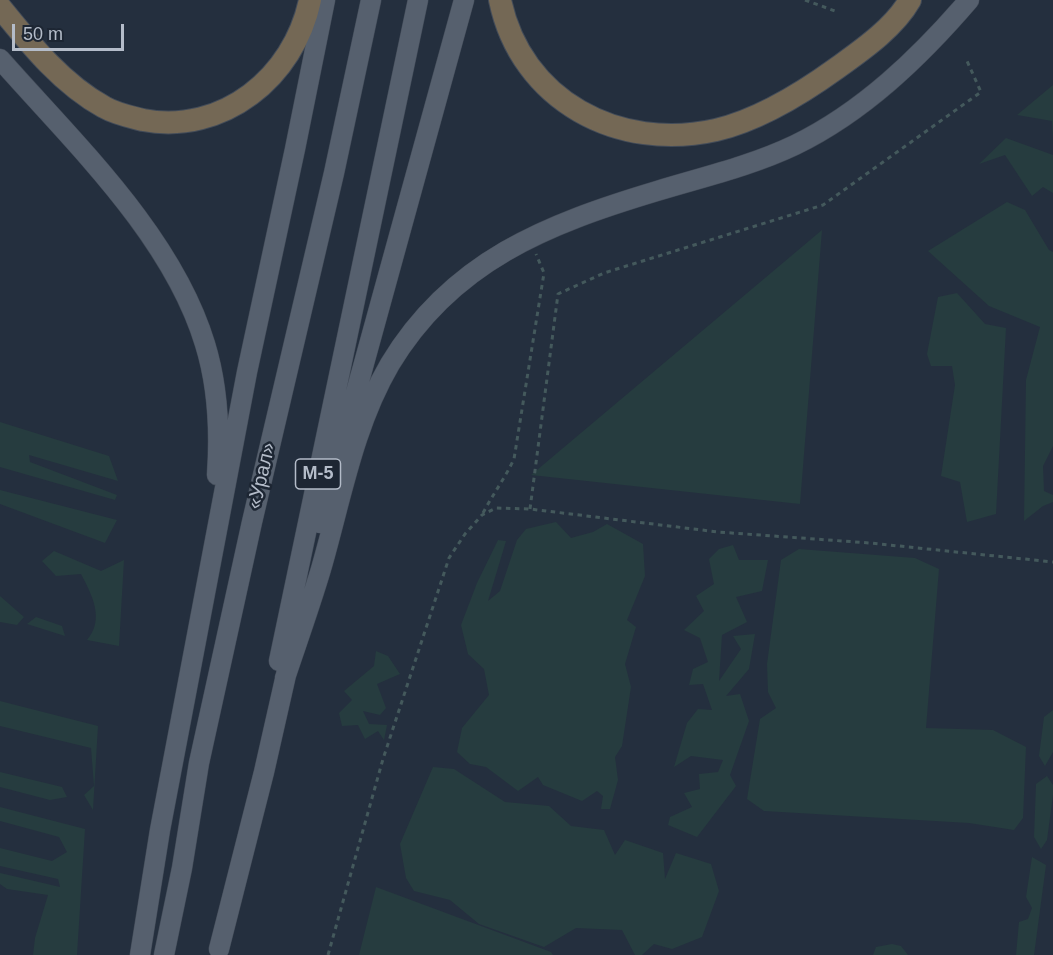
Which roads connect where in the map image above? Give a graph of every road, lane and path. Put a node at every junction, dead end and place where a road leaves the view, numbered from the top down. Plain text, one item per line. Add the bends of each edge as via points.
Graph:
1 (310, 0) edge
2 (325, 0) edge
3 (371, 0) edge
4 (418, 0) edge
5 (464, 0) edge
6 (500, 0) edge
7 (805, 0) edge
8 (910, 0) edge
9 (969, 0) edge
10 (0, 7) edge
11 (835, 11) dead end
12 (0, 59) edge
13 (967, 61) dead end
14 (544, 273) dead end
15 (530, 509) junction
16 (482, 515) junction
17 (214, 549) junction
18 (1053, 562) edge
19 (285, 678) junction
20 (218, 952) edge
21 (140, 955) edge
22 (164, 955) edge
23 (328, 955) edge

1 - 10 highway via 306,19 286,59 270,79 212,116 159,123 106,108 68,83
2 - 17 main road
3 - 22 main road, «Урал» / М-5 via 202,752
4 - 20 main road, М-5
5 - 19 main road via 326,498
6 - 8 highway via 518,51 549,89 570,106 591,119 622,129 650,135 685,135 736,124 787,100 861,51
7 - 11 path
9 - 19 main road via 889,82 825,129 761,159 569,220 499,255 441,298 390,364 373,397 354,447
12 - 17 main road via 138,219 167,260 191,306 206,345 214,388 219,443
13 - 15 path via 981,92 823,205 604,273 558,294
14 - 16 path via 514,459
15 - 16 path via 496,508
15 - 18 path via 718,532
16 - 23 path via 449,558 383,759
17 - 21 main road
19 - 20 main road

